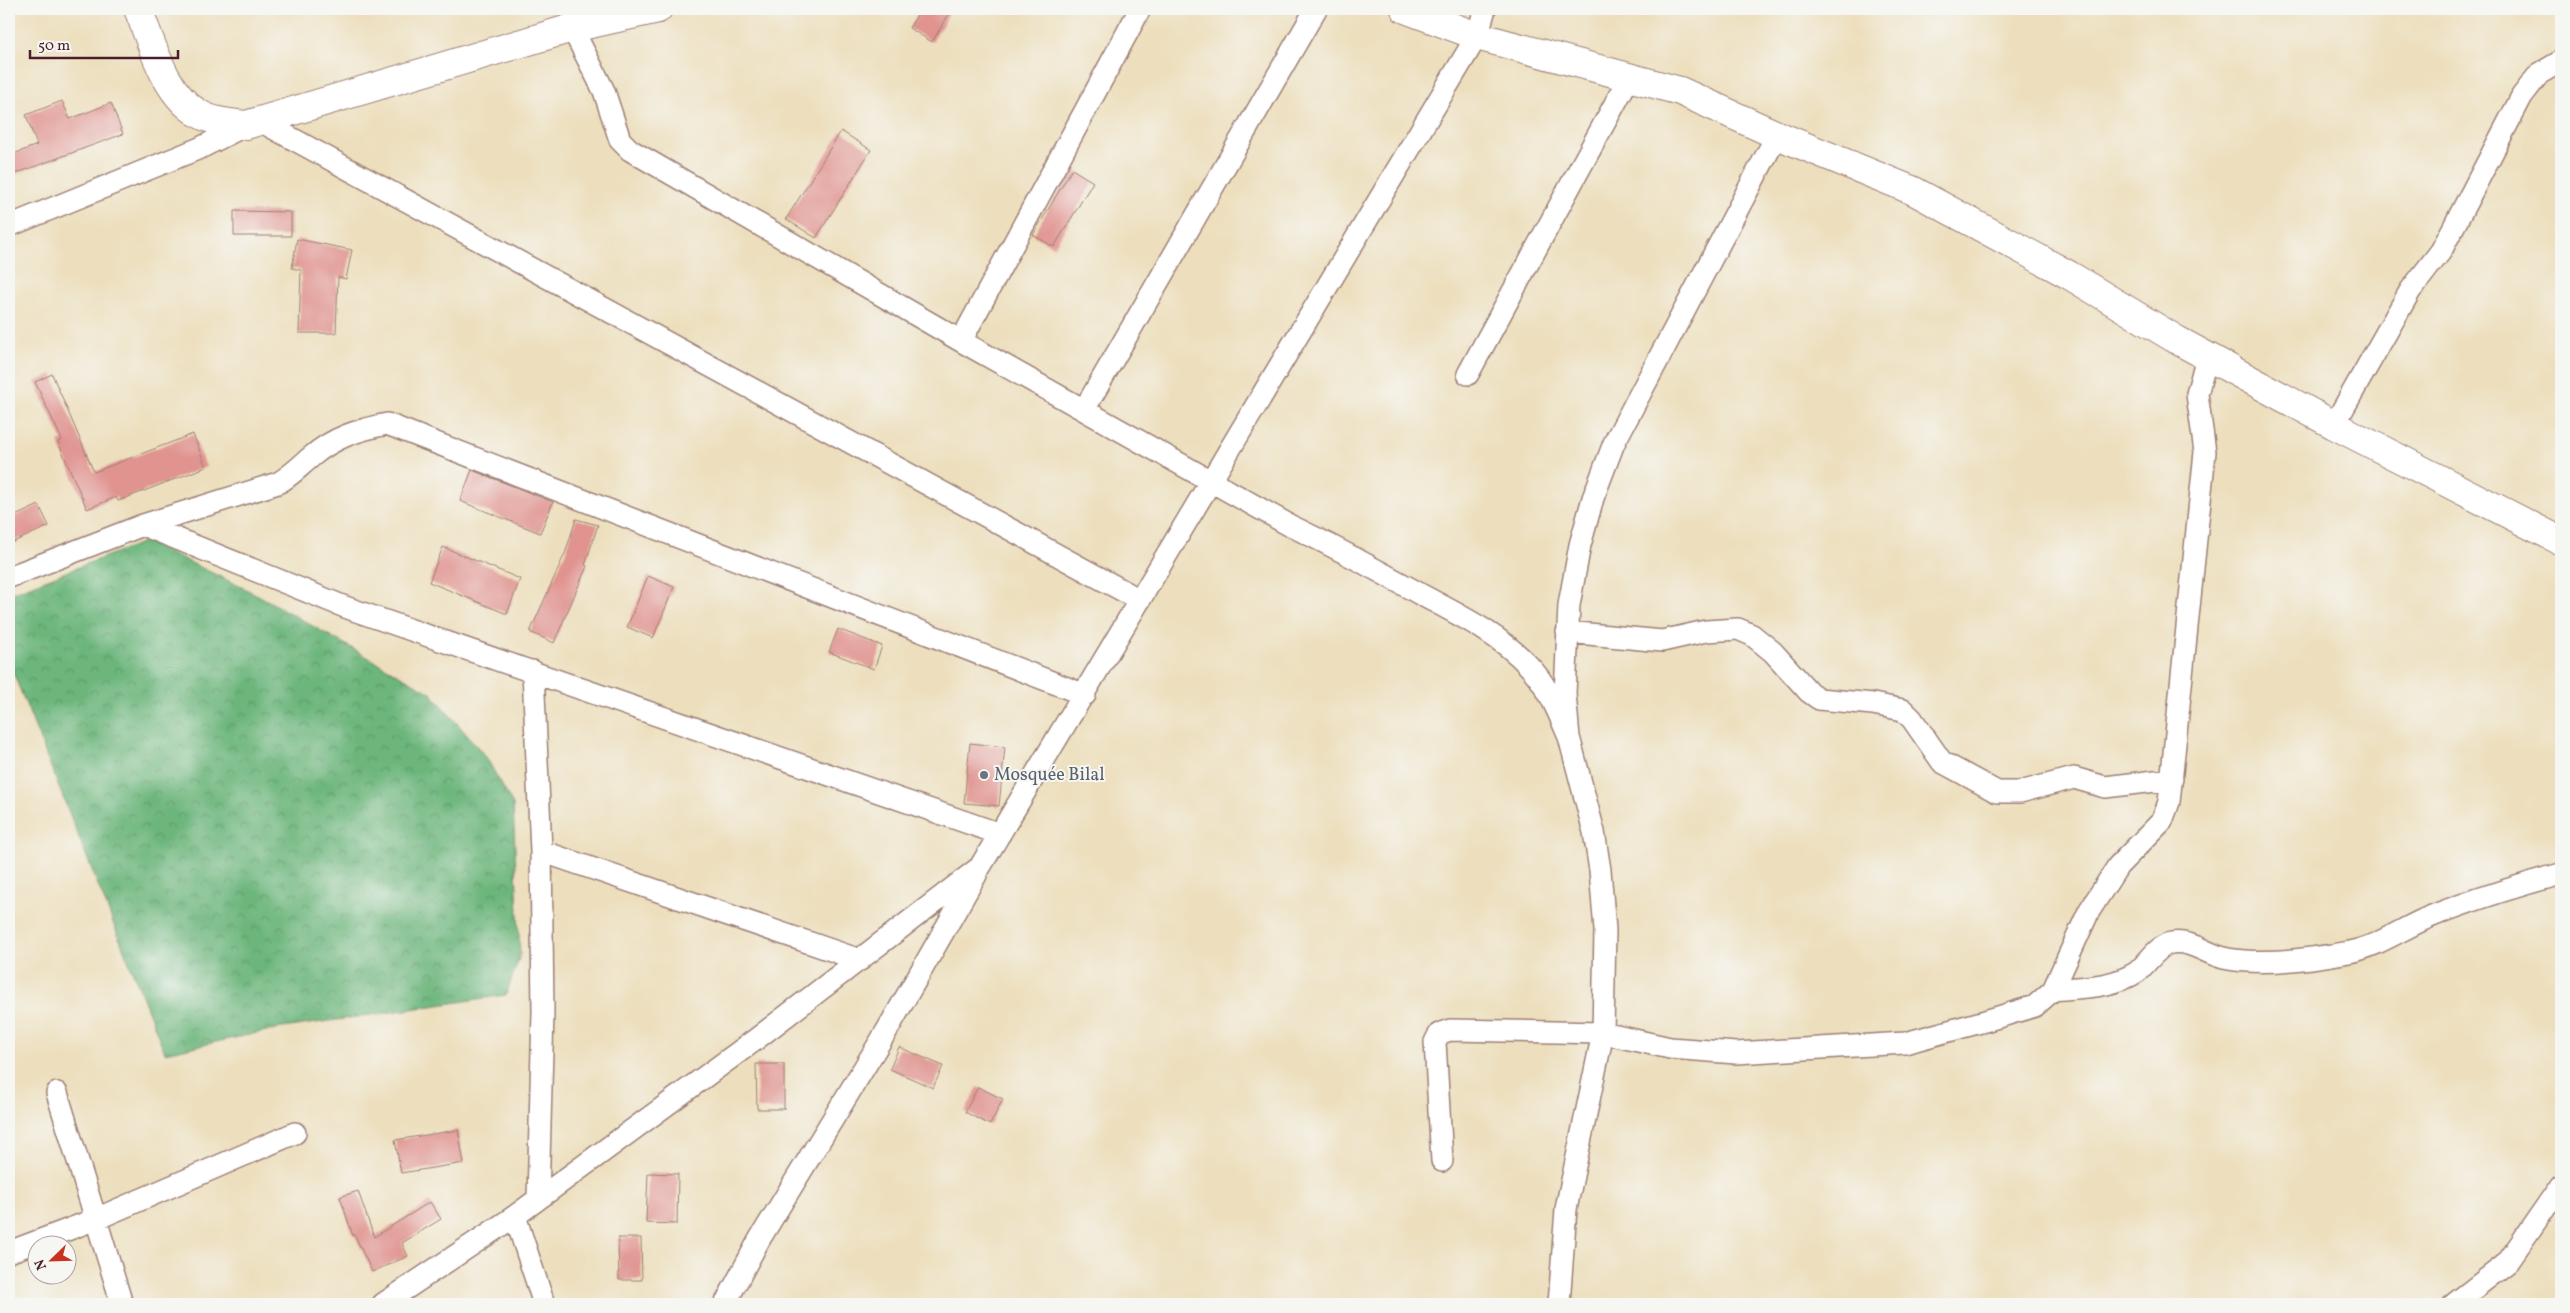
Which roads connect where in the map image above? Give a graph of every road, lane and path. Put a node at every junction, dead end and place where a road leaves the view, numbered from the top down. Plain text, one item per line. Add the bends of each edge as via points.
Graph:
1 (138, 9) edge
2 (658, 9) edge
3 (1140, 9) edge
4 (1316, 9) edge
5 (1405, 9) edge
6 (1484, 9) edge
7 (572, 28) junction
8 (1477, 36) junction
9 (2561, 61) edge
10 (1630, 76) junction
11 (253, 123) junction
12 (1777, 135) junction
13 (9, 226) edge
14 (961, 341) junction
15 (2207, 357) junction
16 (1468, 374) dead end
17 (1084, 410) junction
18 (2334, 425) junction
19 (1213, 482) junction
20 (143, 525) junction
21 (2561, 541) edge
22 (9, 577) edge
23 (1140, 600) junction
24 (1567, 632) junction
25 (533, 670) junction
26 (1085, 695) junction
27 (1569, 737) junction
28 (2172, 779) junction
29 (1000, 834) junction
30 (541, 852) junction
31 (980, 867) junction
32 (2561, 874) edge
33 (860, 960) junction
34 (2053, 990) junction
35 (1603, 1033) junction
36 (57, 1093) dead end
37 (295, 1133) dead end
38 (1442, 1161) dead end
39 (2561, 1185) edge
40 (538, 1199) junction
41 (515, 1216) junction
42 (96, 1219) junction
43 (9, 1252) edge
44 (122, 1304) edge
45 (383, 1304) edge
46 (544, 1304) edge
47 (725, 1304) edge
48 (1559, 1304) edge
49 (2454, 1304) edge

1 - 11 main road via 168,79 182,101 199,114 219,121
2 - 7 main road
3 - 14 street
4 - 17 street
5 - 8 main road
6 - 8 street
7 - 11 main road
7 - 14 street via 604,91 620,140 630,150
8 - 10 main road
8 - 19 street
9 - 18 street via 2539,74 2522,96 2441,251 2410,291
10 - 12 main road via 1680,91
10 - 16 street
11 - 13 street
11 - 23 street
12 - 15 main road via 1914,191
12 - 24 street via 1614,443 1593,498 1580,545
14 - 17 street
15 - 18 main road
15 - 28 street via 2197,394 2205,452
17 - 19 street
18 - 21 main road
19 - 23 street
19 - 27 street via 1466,619 1505,644 1541,679
20 - 22 street
20 - 25 street via 345,607
20 - 26 street via 278,484 326,445 348,433 387,424
23 - 26 street
24 - 27 street via 1565,694
24 - 28 street via 1662,641 1706,631 1738,629 1752,635 1773,652 1819,699 1903,710 1942,762 1997,792 2020,792 2074,778 2106,787
25 - 29 street
25 - 30 street
26 - 29 street
27 - 35 street via 1594,832 1600,870 1605,930
28 - 34 street via 2162,821 2118,866 2089,911
29 - 31 street
30 - 33 street
30 - 40 street via 543,1012
31 - 33 street
31 - 47 street via 886,1032 758,1240
32 - 34 street via 2482,896 2363,949 2255,962 2227,959 2177,942 2168,943 2149,962 2119,982
33 - 40 street
34 - 35 street via 2035,1006 1905,1043 1736,1053 1670,1048
35 - 38 street via 1450,1030 1439,1034 1435,1042
35 - 48 street via 1566,1209
36 - 42 street
37 - 42 street
39 - 49 street via 2507,1263
40 - 41 street
41 - 45 street
41 - 46 street
42 - 43 street
42 - 44 street

